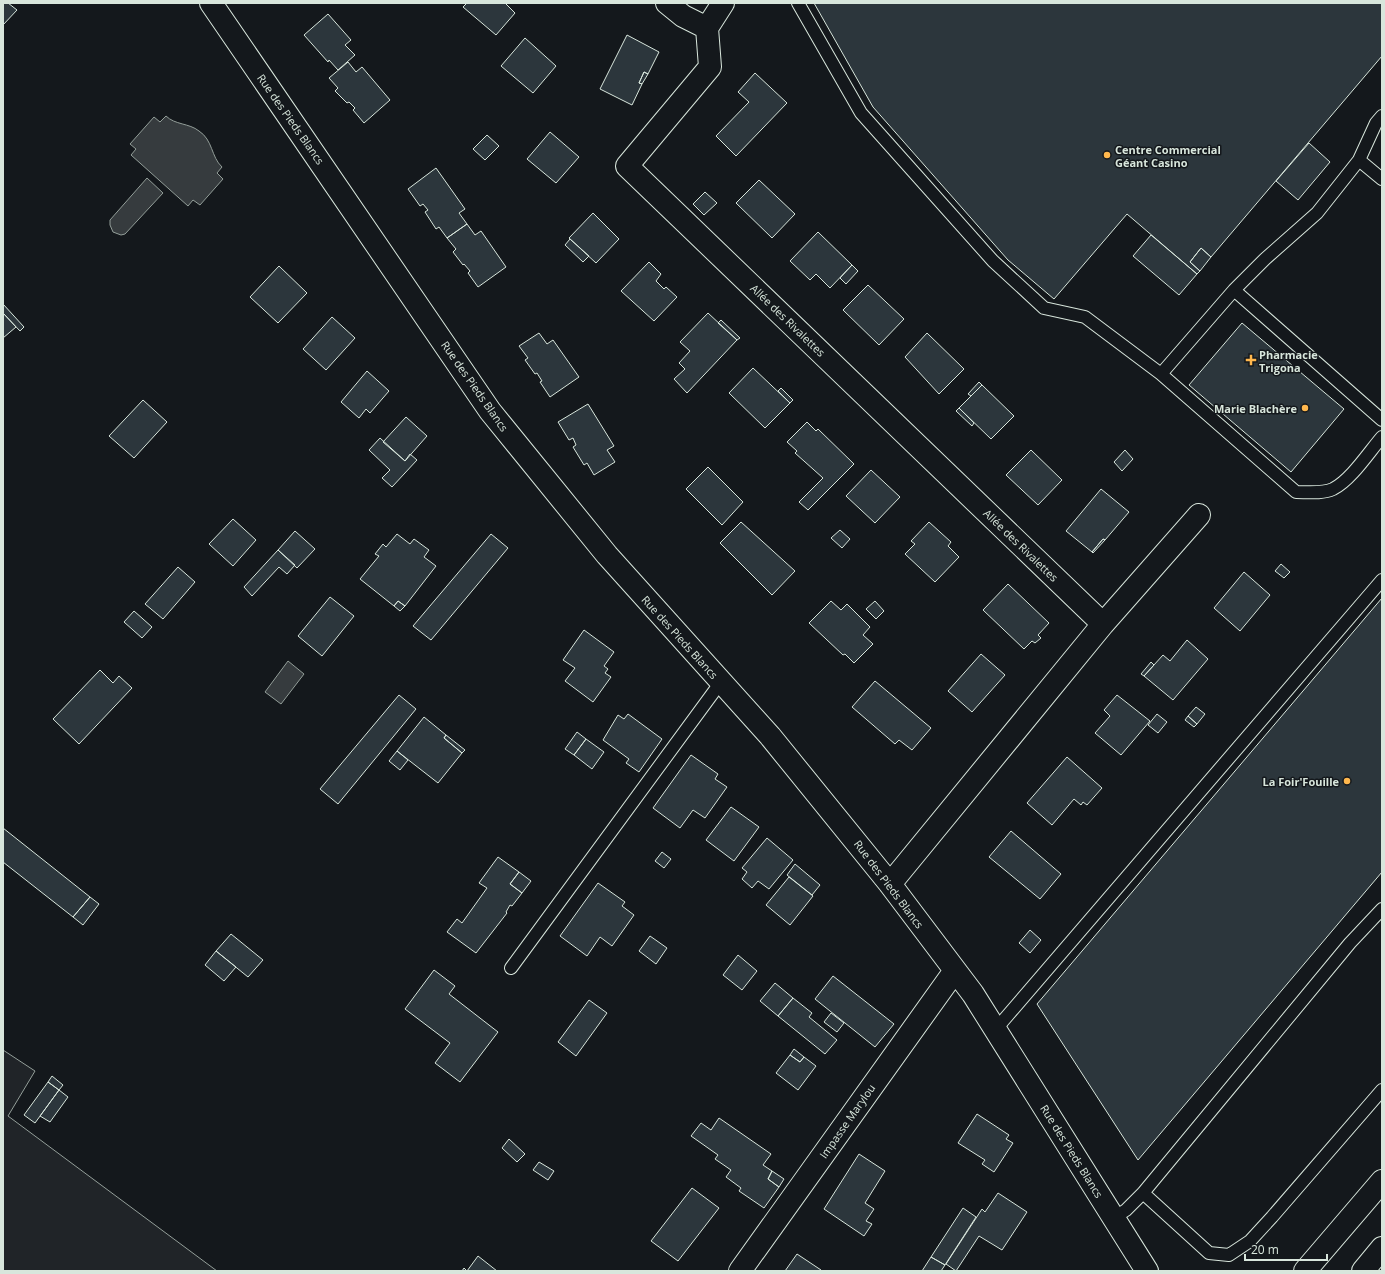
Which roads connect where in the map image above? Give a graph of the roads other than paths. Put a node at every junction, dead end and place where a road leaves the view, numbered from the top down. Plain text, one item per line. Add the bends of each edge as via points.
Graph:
1 (211, 3) edge
2 (667, 3) edge
3 (723, 3) edge
4 (798, 3) edge
5 (707, 28) junction
6 (1382, 116) edge
7 (1359, 160) junction
8 (1382, 180) edge
9 (1234, 290) junction
10 (1161, 374) junction
11 (1382, 420) edge
12 (1382, 437) edge
13 (1199, 515) dead end
14 (1382, 580) edge
15 (1103, 624) junction
16 (721, 682) junction
17 (890, 884) junction
18 (1382, 909) edge
19 (511, 968) dead end
20 (954, 972) junction
21 (994, 1028) junction
22 (1382, 1090) edge
23 (1382, 1181) edge
24 (1143, 1193) junction
25 (1114, 1218) junction
26 (1382, 1248) edge
27 (740, 1271) edge
28 (1147, 1271) edge
29 (1305, 1271) edge
30 (1363, 1271) edge

1 - 16 street, Rue des Pieds Blancs via 490,411 607,555
2 - 5 street via 683,16
3 - 5 street
4 - 10 lane via 861,112 993,261 1044,308 1085,317
5 - 15 street, Allée des Rivalettes via 710,67 627,166
6 - 7 lane via 1376,123
7 - 8 lane
7 - 9 lane via 1318,213
9 - 10 lane
9 - 11 lane
10 - 12 lane via 1296,492 1312,493 1332,489 1347,479
13 - 15 street
14 - 21 lane
15 - 17 street
16 - 17 street, Rue des Pieds Blancs via 770,736
16 - 19 lane
17 - 20 street, Rue des Pieds Blancs
18 - 24 lane via 1336,960
20 - 21 street, Rue des Pieds Blancs via 973,994
20 - 27 street, Impasse Marylou
21 - 25 street, Rue des Pieds Blancs
22 - 24 lane via 1272,1218 1250,1241 1229,1255 1209,1253
23 - 29 street
24 - 25 lane
25 - 28 street, Rue des Pieds Blancs
26 - 30 street

